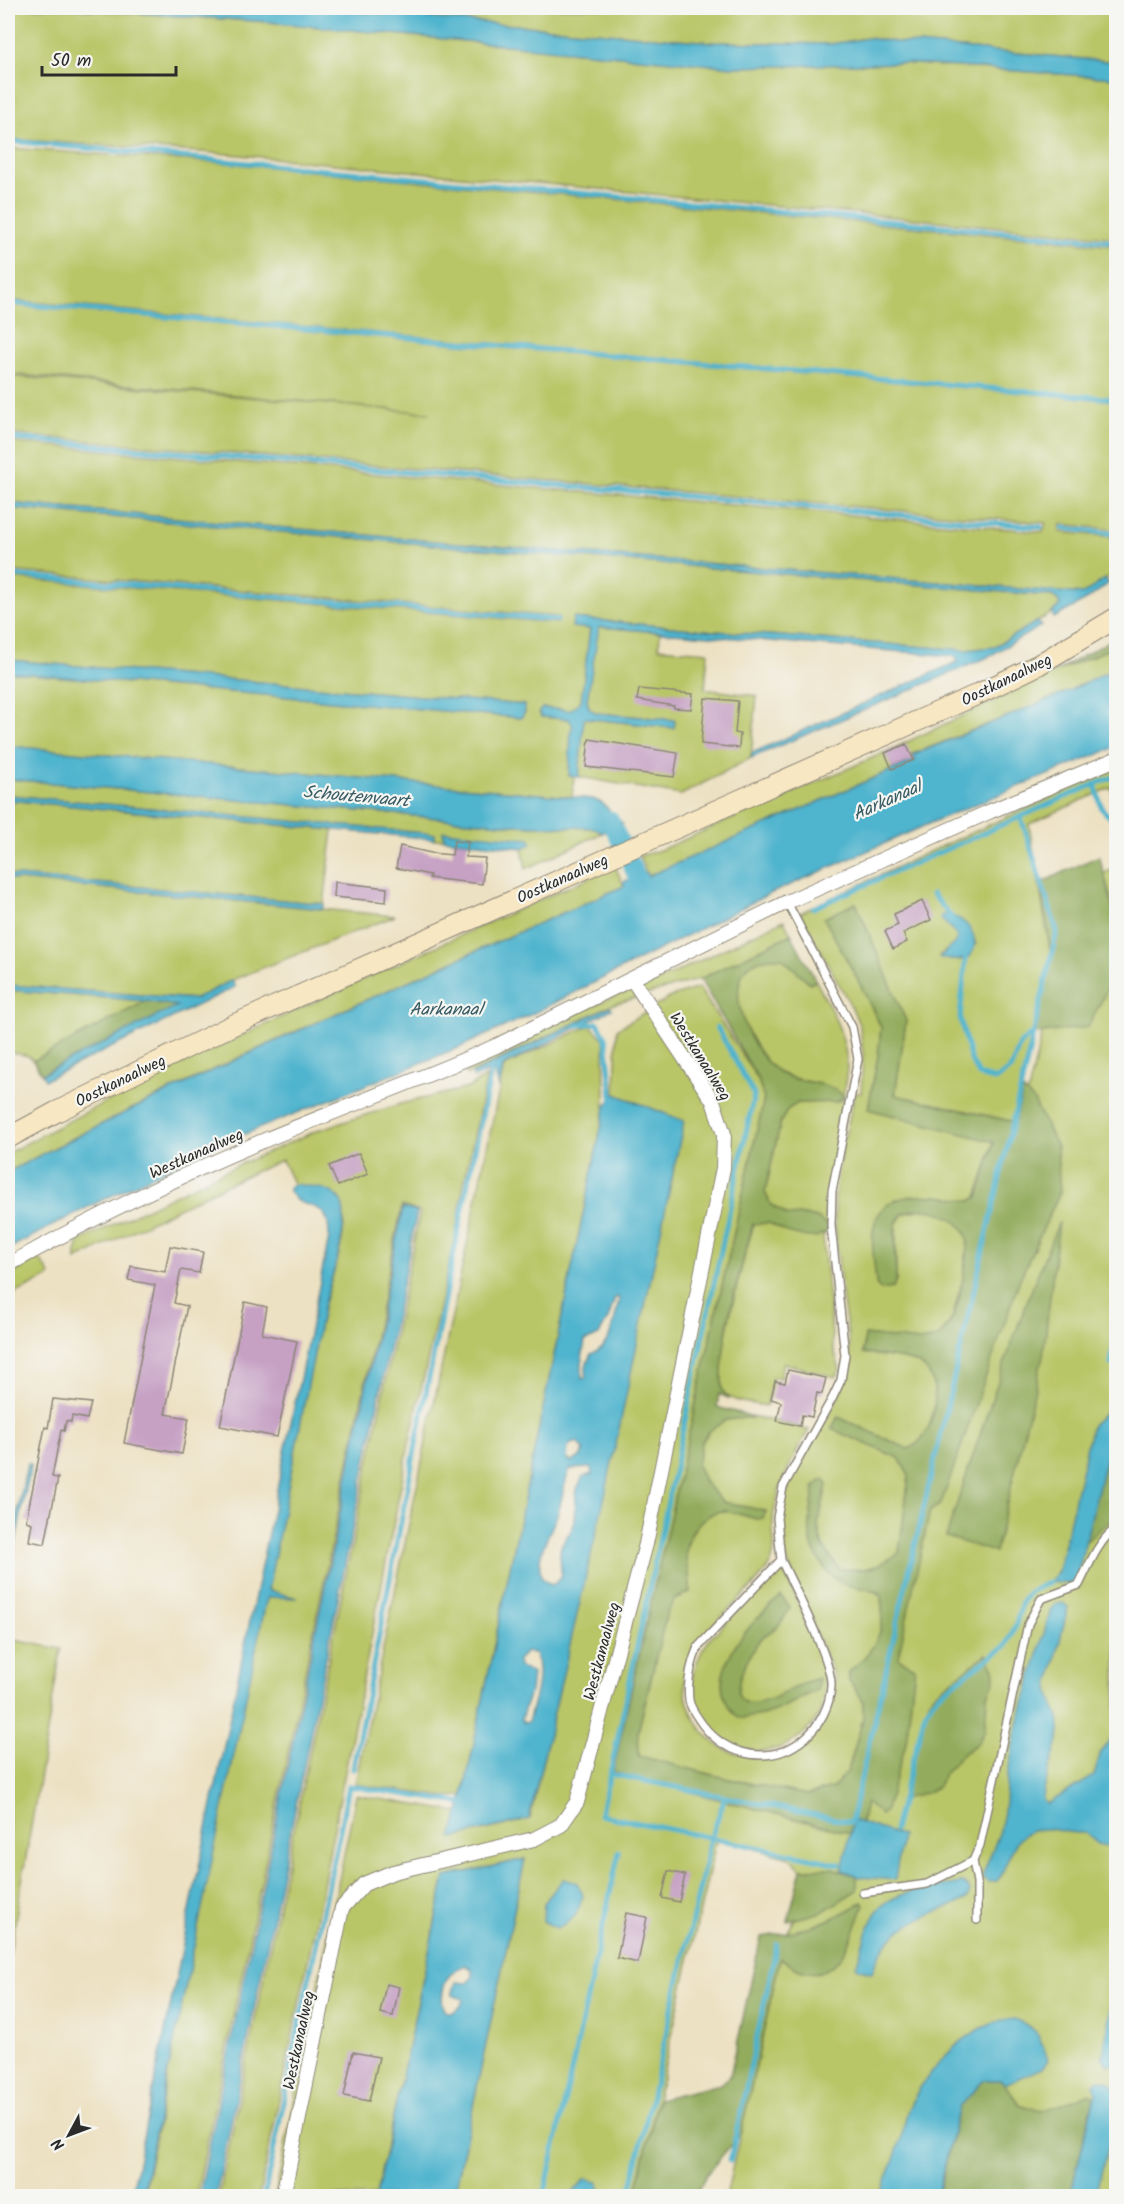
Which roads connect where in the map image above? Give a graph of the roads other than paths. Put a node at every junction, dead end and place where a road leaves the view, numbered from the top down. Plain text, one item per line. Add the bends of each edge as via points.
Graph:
1 (1116, 618) edge
2 (1116, 759) edge
3 (787, 902) junction
4 (632, 979) junction
5 (8, 1138) edge
6 (8, 1265) edge
7 (1116, 1528) edge
8 (782, 1560) junction
9 (973, 1861) junction
10 (863, 1893) dead end
11 (977, 1920) dead end
12 (283, 2196) edge

1 - 5 main road, Oostkanaalweg via 1038,665 976,695 233,1025
2 - 3 street, Westkanaalweg
3 - 4 street, Westkanaalweg
3 - 8 lane via 852,1027 858,1059 832,1191 831,1226 845,1355 841,1380 783,1487 777,1518
4 - 6 street, Westkanaalweg via 465,1060 261,1142 147,1194
4 - 12 street, Westkanaalweg via 713,1101 724,1134 723,1168 646,1544 577,1802 561,1825 534,1839 393,1872 364,1884 342,1908
7 - 9 lane via 1079,1585 1041,1599 1028,1624 980,1845
8 - 8 lane via 832,1685 826,1710 814,1730 792,1748 762,1756 731,1749 713,1738 689,1702 689,1679 698,1647
9 - 10 lane via 927,1884
9 - 11 lane

